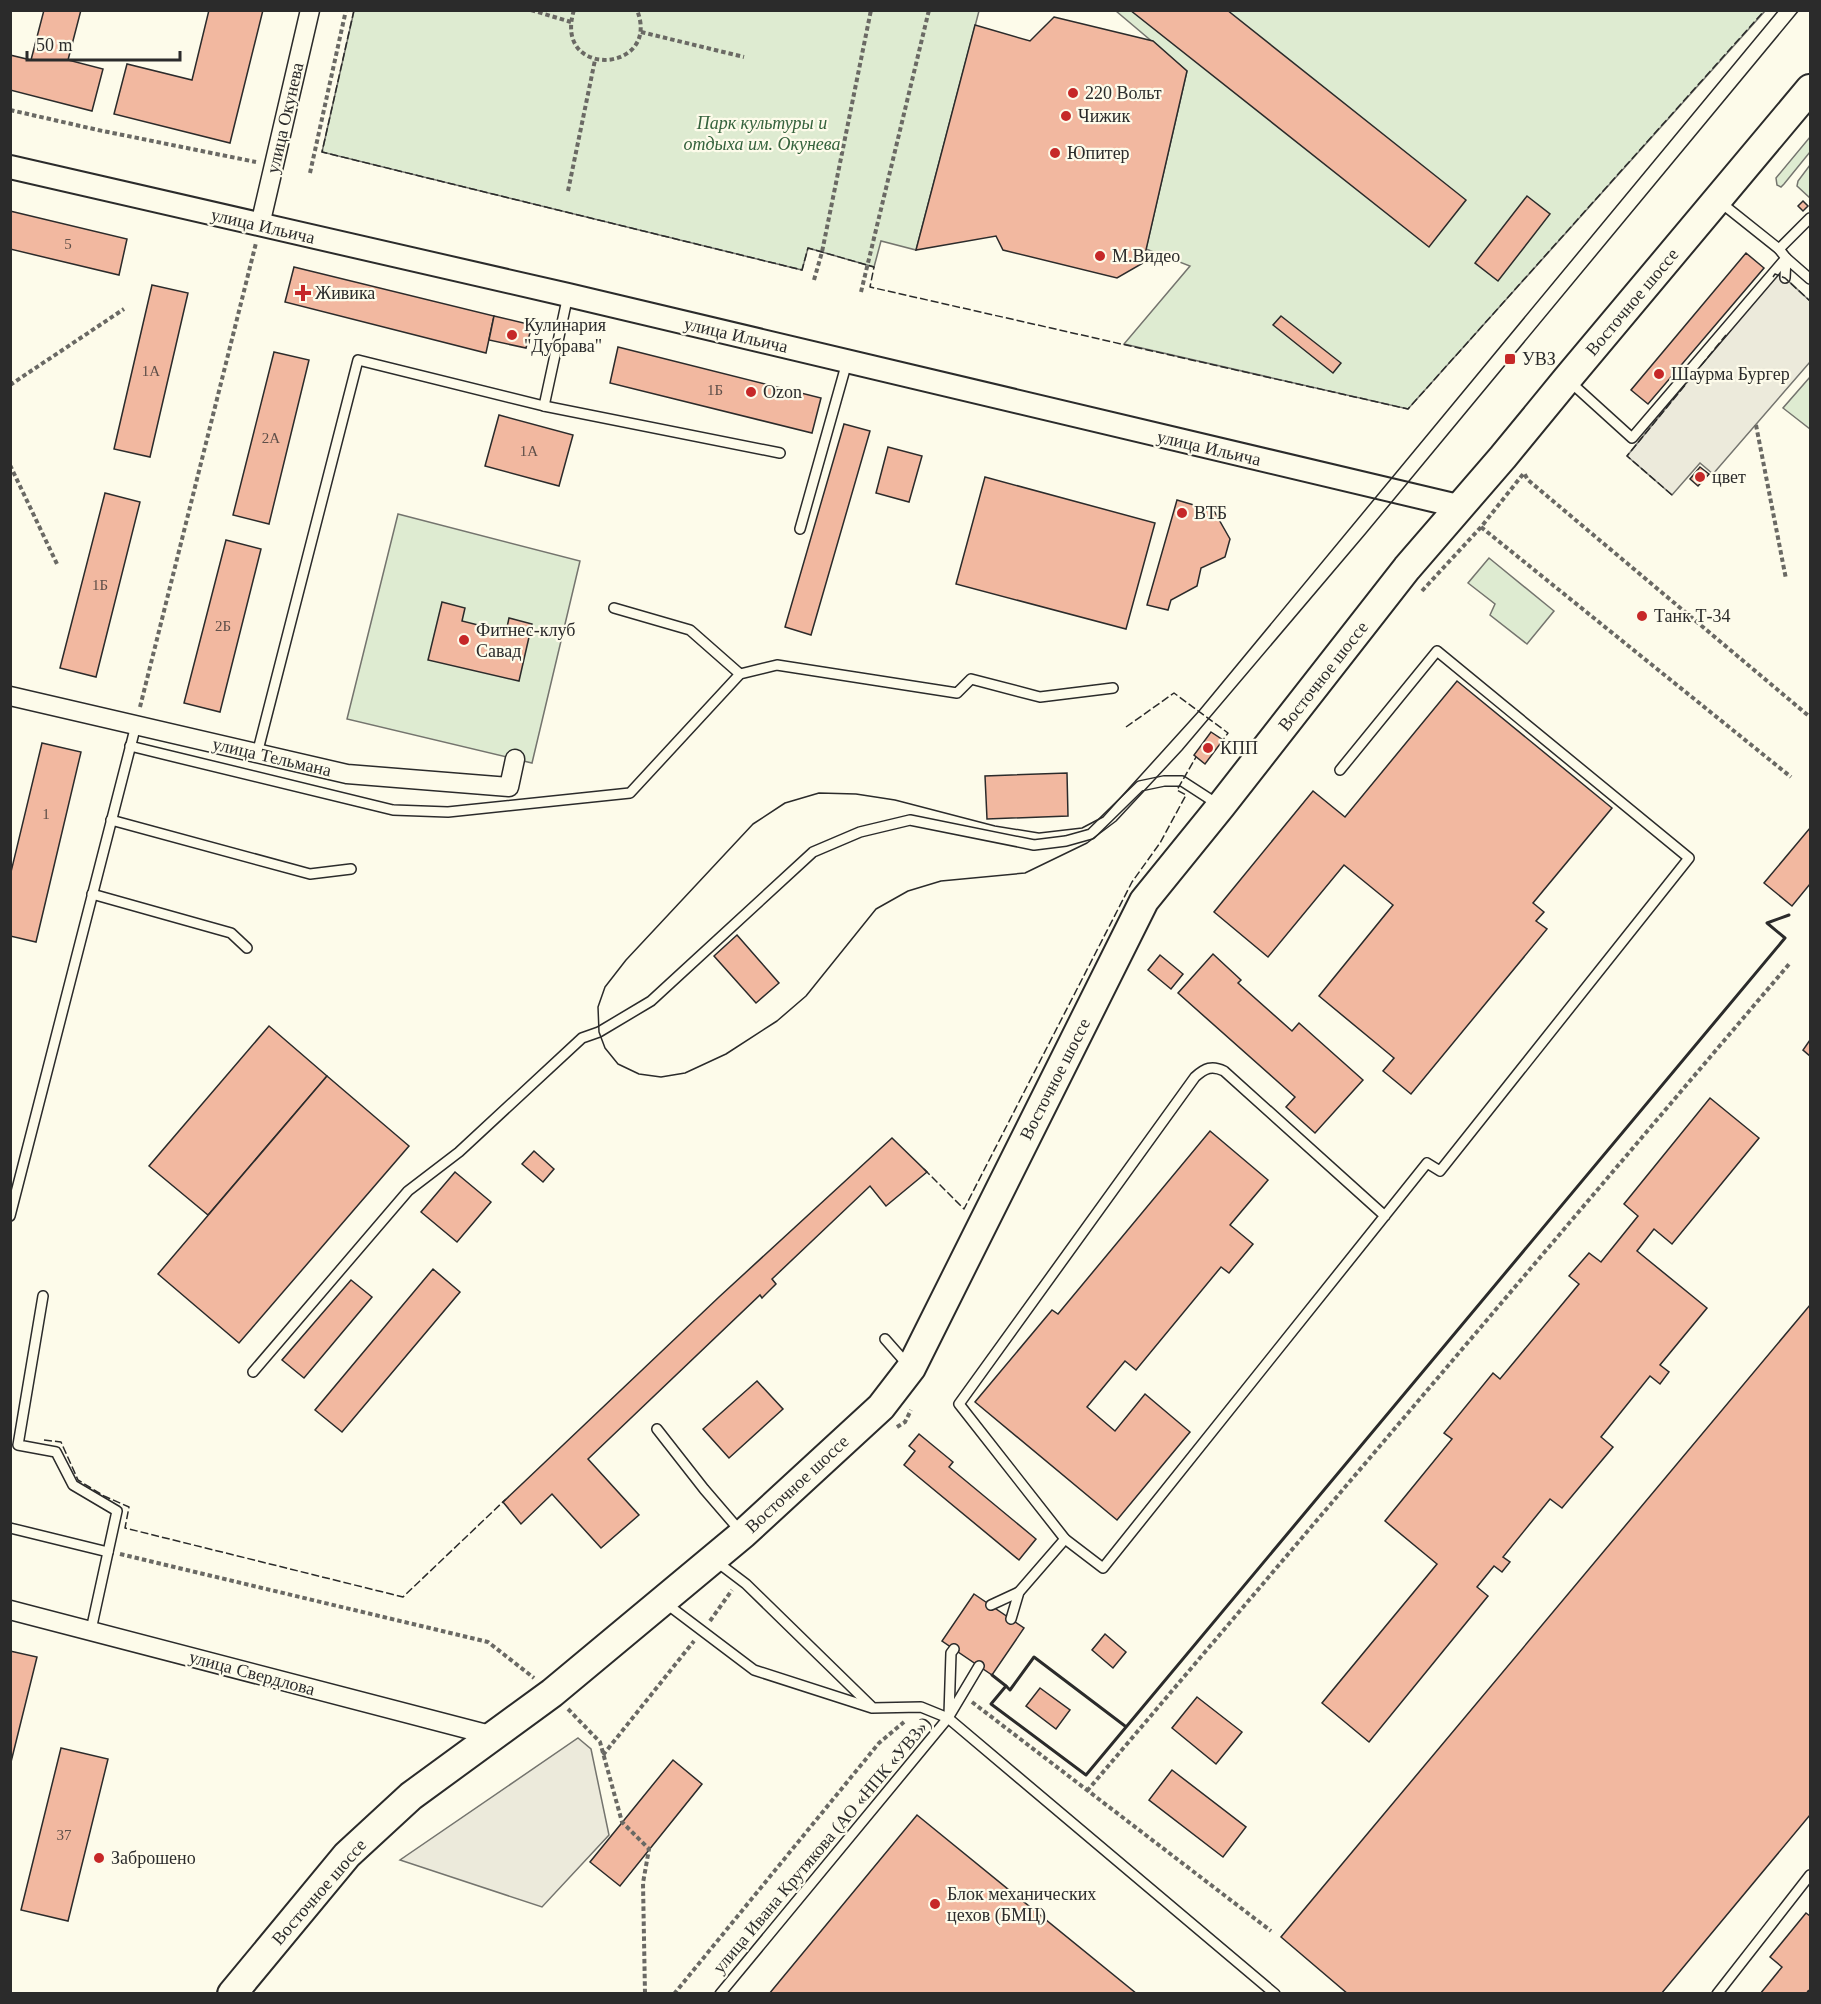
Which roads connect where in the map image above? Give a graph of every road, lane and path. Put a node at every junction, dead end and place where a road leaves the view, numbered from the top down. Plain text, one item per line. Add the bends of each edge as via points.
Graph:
1 (310, 10) edge
2 (346, 10) edge
3 (531, 10) edge
4 (574, 10) edge
5 (637, 10) edge
6 (871, 10) edge
7 (929, 10) edge
8 (571, 22) junction
9 (640, 32) junction
10 (744, 57) dead end
11 (595, 60) junction
12 (1810, 89) edge
13 (10, 110) edge
14 (274, 165) junction
15 (10, 167) edge
16 (310, 173) dead end
17 (568, 191) dead end
18 (1719, 200) junction
19 (1810, 218) edge
20 (260, 225) junction
21 (1779, 249) junction
22 (1786, 258) junction
23 (1785, 278) dead end
24 (1810, 279) edge
25 (814, 280) dead end
26 (861, 292) dead end
27 (568, 295) junction
28 (124, 309) dead end
29 (847, 362) junction
30 (1567, 379) junction
31 (10, 385) edge
32 (544, 406) junction
33 (1756, 425) dead end
34 (780, 453) dead end
35 (10, 465) edge
36 (1462, 507) junction
37 (1481, 527) junction
38 (800, 529) dead end
39 (57, 564) dead end
40 (1786, 579) dead end
41 (1428, 585) dead end
42 (614, 608) dead end
43 (740, 674) junction
44 (1113, 688) dead end
45 (10, 696) edge
46 (1810, 717) edge
47 (136, 725) junction
48 (130, 746) junction
49 (257, 754) junction
50 (515, 759) dead end
51 (1340, 770) dead end
52 (1791, 777) dead end
53 (1221, 806) junction
54 (111, 820) junction
55 (351, 869) dead end
56 (92, 894) junction
57 (247, 948) dead end
58 (1790, 963) dead end
59 (10, 1216) edge
60 (1385, 1216) junction
61 (43, 1296) dead end
62 (885, 1339) dead end
63 (911, 1368) junction
64 (253, 1372) dead end
65 (657, 1430) dead end
66 (10, 1528) edge
67 (743, 1534) junction
68 (1065, 1539) junction
69 (108, 1552) junction
70 (713, 1558) junction
71 (1019, 1592) junction
72 (662, 1601) junction
73 (991, 1605) dead end
74 (10, 1610) edge
75 (1011, 1619) dead end
76 (91, 1630) junction
77 (954, 1649) dead end
78 (979, 1666) dead end
79 (552, 1693) junction
80 (959, 1700) junction
81 (921, 1707) junction
82 (872, 1708) junction
83 (948, 1718) junction
84 (494, 1736) junction
85 (1088, 1791) junction
86 (1810, 1875) edge
87 (1271, 1931) dead end
88 (232, 1994) edge
89 (645, 1994) edge
90 (674, 1994) edge
91 (720, 1994) edge
92 (1275, 1994) edge
93 (1717, 1994) edge

1 - 14 street, улица Окунева
2 - 16 path
3 - 8 path
4 - 8 path
5 - 9 path
6 - 25 path
7 - 26 path
8 - 11 path via 576,46
9 - 10 path
9 - 11 path via 633,48 619,59
11 - 17 path
12 - 18 main road, Восточное шоссе
13 - 14 path
14 - 20 street, улица Окунева
15 - 20 street, улица Ильича
18 - 21 lane
18 - 30 main road, Восточное шоссе
19 - 21 lane
20 - 27 street, улица Ильича
20 - 47 path
21 - 22 lane
22 - 23 lane
22 - 24 lane
22 - 30 lane via 1635,441
27 - 29 street, улица Ильича
27 - 32 lane
28 - 31 path
29 - 36 street, улица Ильича
29 - 38 lane
30 - 36 main road, Восточное шоссе
32 - 34 lane
32 - 49 lane via 358,360
33 - 40 path
35 - 39 path
36 - 53 main road, Восточное шоссе via 1407,568
37 - 41 path
37 - 46 path via 1524,473
37 - 52 path
42 - 43 lane via 690,630
43 - 44 lane via 777,665 957,693 971,679 1040,697
43 - 48 lane via 630,793 448,812 393,810
45 - 47 street, улица Тельмана
47 - 48 lane
47 - 49 street, улица Тельмана
48 - 54 lane
49 - 50 street, улица Тельмана via 347,774 509,787
51 - 60 lane via 1437,651 1689,858 1440,1171 1427,1163
53 - 63 main road, Восточное шоссе via 1144,901
53 - 64 lane via 1182,781 1164,781 1140,786 1090,834 1066,841 1034,845 910,820 860,832 813,852 651,1001 582,1038 459,1152 408,1191
54 - 55 lane via 310,874
54 - 56 lane
56 - 57 lane via 231,933
56 - 59 lane
58 - 85 path
60 - 68 lane via 1103,1568
60 - 68 lane via 1224,1071 1211,1067 1195,1077 959,1404
61 - 69 lane via 18,1445 56,1452 73,1485 117,1511
62 - 63 lane
63 - 67 main road, Восточное шоссе via 881,1407
65 - 67 lane
66 - 69 lane
67 - 70 main road, Восточное шоссе
68 - 71 lane
69 - 76 lane
69 - 79 path via 488,1642
70 - 72 main road, Восточное шоссе
70 - 82 lane via 746,1584
71 - 73 lane
71 - 75 lane
72 - 79 main road, Восточное шоссе
72 - 82 lane via 754,1670
74 - 76 street, улица Свердлова
76 - 84 street, улица Свердлова
77 - 83 lane
78 - 80 lane, улица Ивана Крутякова (АО «НПК «УВЗ»)
79 - 84 main road, Восточное шоссе
79 - 89 path via 600,1742 622,1822 649,1849 643,1883
80 - 83 lane, улица Ивана Крутякова (АО «НПК «УВЗ»)
80 - 85 path via 969,1700
81 - 82 lane
81 - 83 lane
81 - 90 path via 879,1743
83 - 91 lane, улица Ивана Крутякова (АО «НПК «УВЗ»)
83 - 92 lane
84 - 88 main road, Восточное шоссе via 411,1796 347,1855
85 - 87 path
86 - 93 lane

